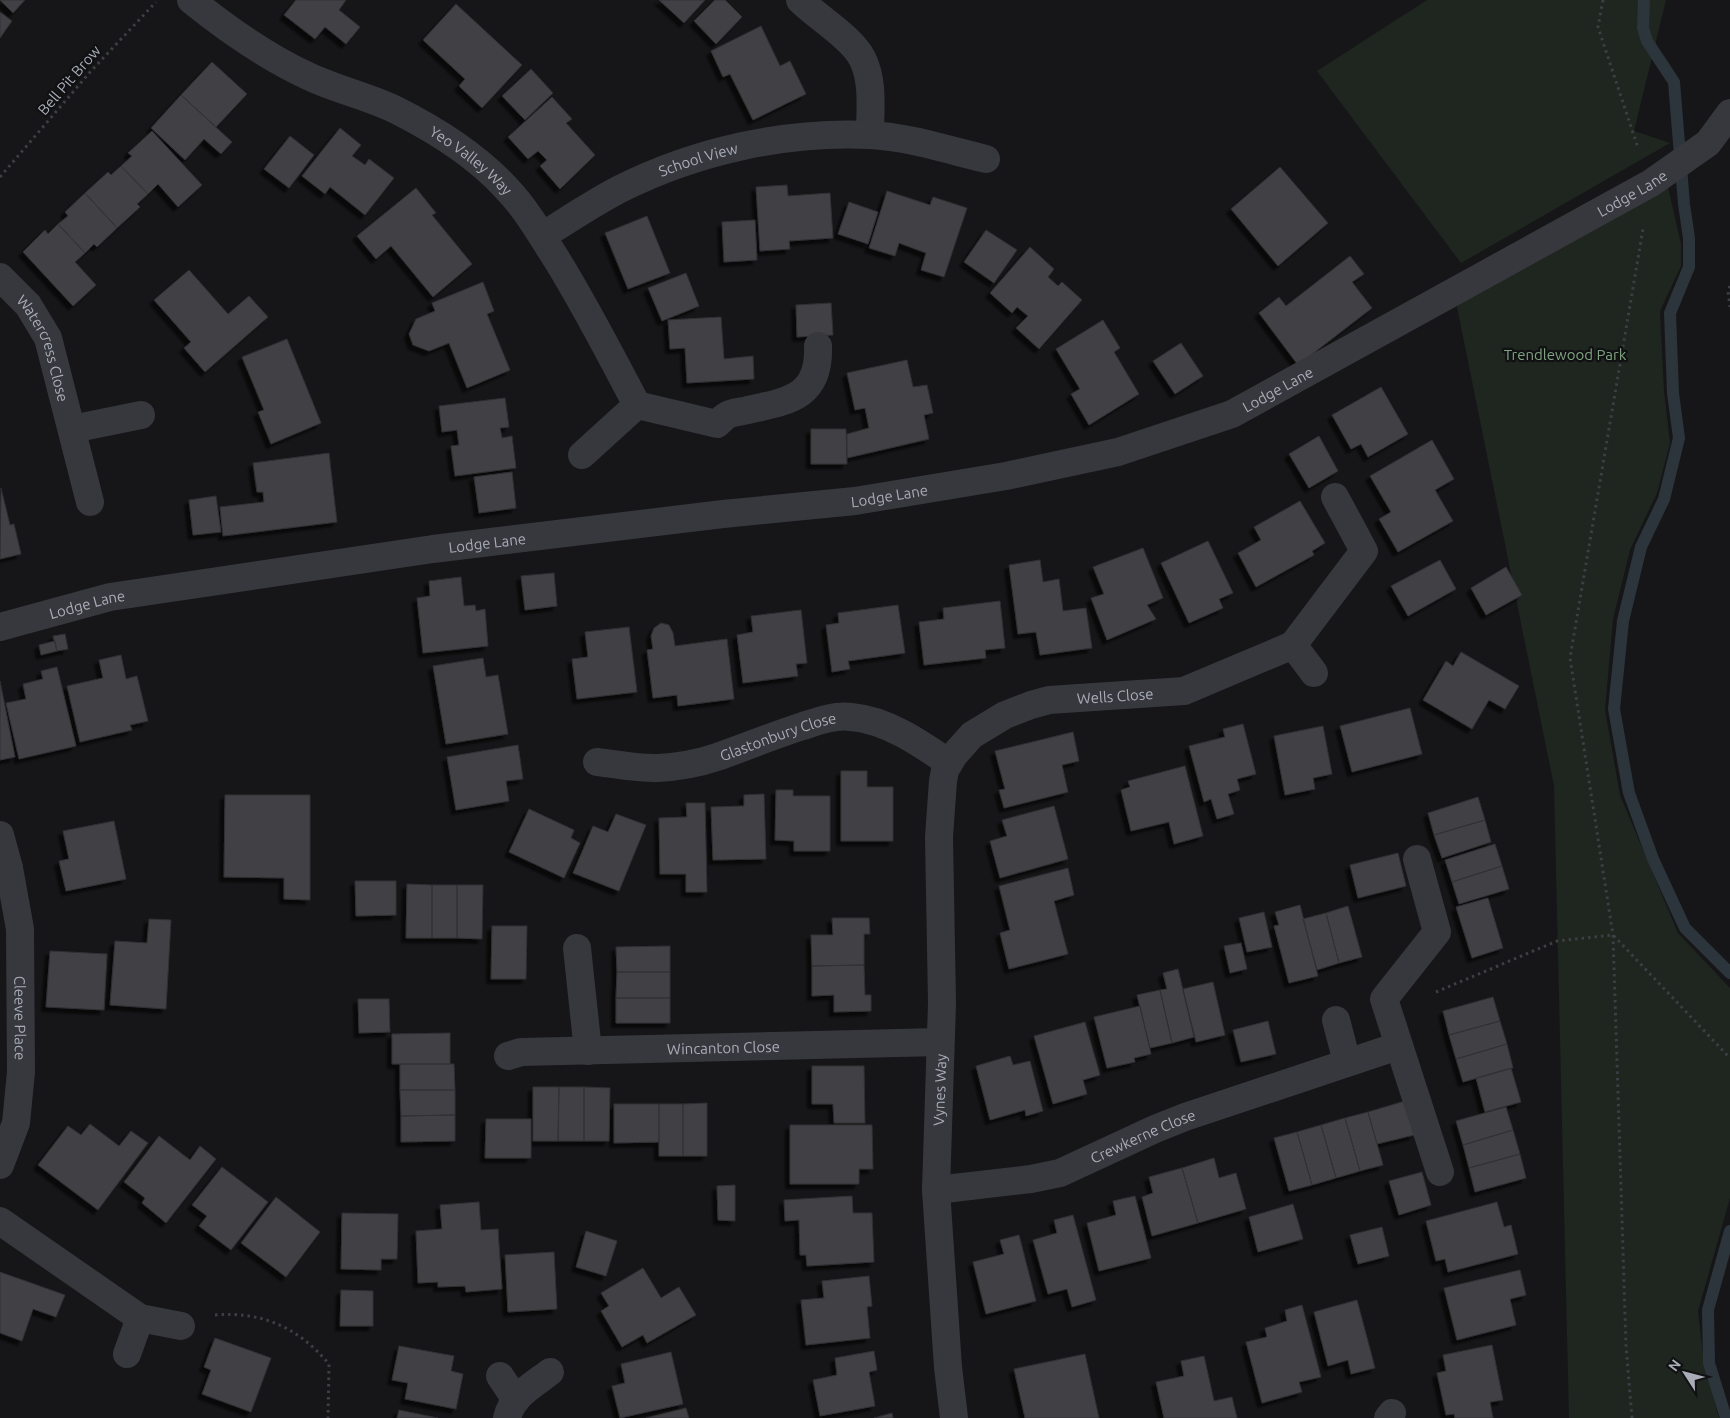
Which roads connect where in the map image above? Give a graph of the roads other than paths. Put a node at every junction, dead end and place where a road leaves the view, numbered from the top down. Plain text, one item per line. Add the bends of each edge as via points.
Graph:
1 (210, 5) edge
2 (804, 5) edge
3 (1730, 113) edge
4 (870, 135) junction
5 (986, 159) dead end
6 (542, 236) junction
7 (0, 277) edge
8 (818, 346) dead end
9 (638, 405) junction
10 (141, 415) dead end
11 (72, 429) junction
12 (582, 455) dead end
13 (1335, 498) dead end
14 (90, 502) dead end
15 (0, 627) edge
16 (1293, 645) junction
17 (1314, 673) dead end
18 (597, 762) dead end
19 (949, 763) junction
20 (0, 835) edge
21 (1416, 860) dead end
22 (5, 869) edge
23 (577, 948) dead end
24 (1336, 1020) dead end
25 (940, 1042) junction
26 (1398, 1046) junction
27 (588, 1050) junction
28 (508, 1056) dead end
29 (1348, 1062) junction
30 (0, 1166) edge
31 (1440, 1172) dead end
32 (936, 1190) junction
33 (0, 1221) edge
34 (140, 1318) junction
35 (181, 1326) road end
36 (127, 1354) dead end
37 (550, 1372) dead end
38 (500, 1376) dead end
39 (512, 1409) edge
40 (954, 1418) edge

1 - 6 street, Yeo Valley Way via 291,68 397,110 450,142 505,187
2 - 4 street via 862,58 870,88
3 - 15 street, Lodge Lane via 1701,149 1654,181 1232,414 1118,452 1006,476 855,501 433,548 110,597
4 - 5 street, School View
4 - 6 street, School View via 782,139 695,159 622,188
6 - 9 street, Yeo Valley Way via 583,302
7 - 11 street, Watercress Close via 28,305 48,338
8 - 9 street via 815,373 800,394 784,403 726,415 717,424
9 - 12 street
10 - 11 street
11 - 14 street, Watercress Close
13 - 16 street, Wells Close via 1364,551
16 - 17 street
16 - 19 street, Wells Close via 1184,692 1050,700 1031,705 1004,715 977,732
18 - 19 street, Glastonbury Close via 656,768 694,762 817,722 849,716 888,727
19 - 25 street, Vynes Way via 943,781 939,837
20 - 22 street, Cleeve Place
21 - 26 street via 1437,932 1384,999
22 - 30 street, Cleeve Place via 20,929 21,1072 16,1124
23 - 27 street
24 - 29 street
25 - 27 street, Wincanton Close
25 - 32 street, Vynes Way
26 - 29 street, Crewkerne Close
26 - 31 street
27 - 28 street, Wincanton Close via 521,1052
29 - 32 street, Crewkerne Close via 1177,1120 1060,1173
32 - 40 street, Vynes Way
33 - 34 street
34 - 35 street
34 - 36 street
37 - 39 street
38 - 39 street via 507,1385

